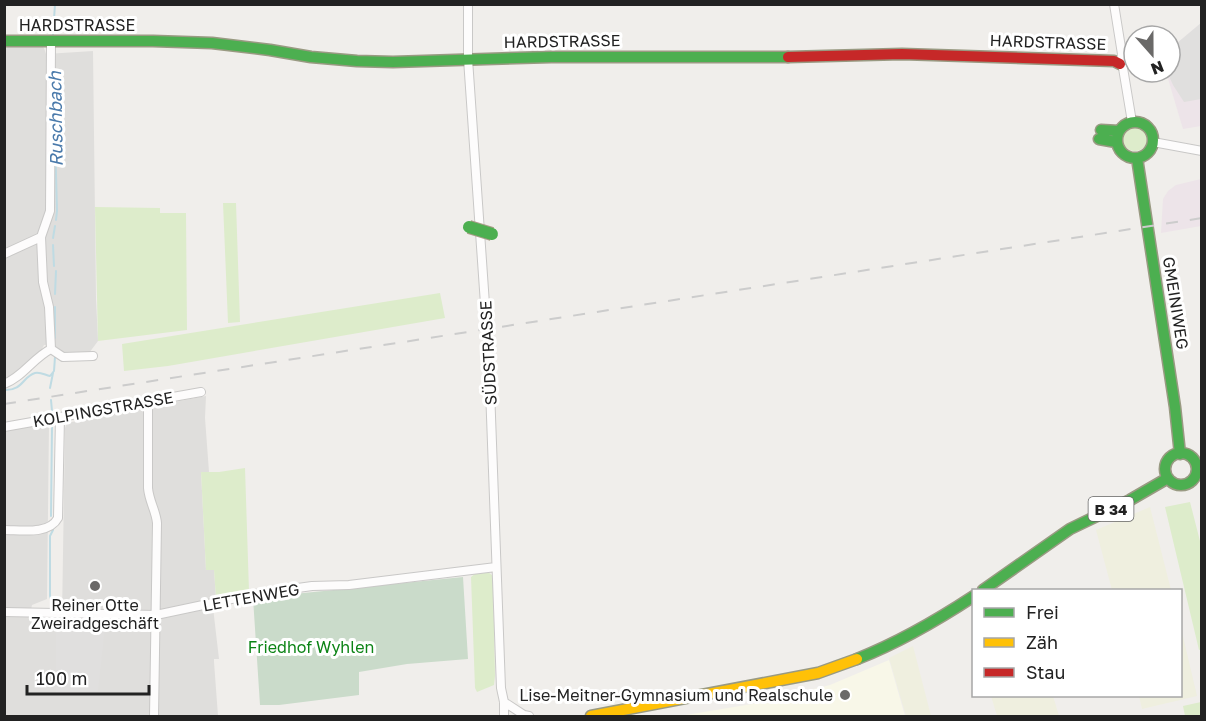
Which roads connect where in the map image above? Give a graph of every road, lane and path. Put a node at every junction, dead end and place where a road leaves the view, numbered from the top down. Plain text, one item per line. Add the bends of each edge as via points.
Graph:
1 (468, 4) edge
2 (1114, 4) edge
3 (4, 41) edge
4 (51, 42) junction
5 (468, 59) junction
6 (1120, 64) junction
7 (1132, 122) junction
8 (1100, 134) dead end
9 (1118, 136) junction
10 (1153, 142) junction
11 (1202, 151) edge
12 (1137, 158) junction
13 (469, 227) dead end
14 (492, 234) dead end
15 (41, 237) junction
16 (4, 254) edge
17 (51, 349) junction
18 (93, 356) dead end
19 (4, 384) edge
20 (201, 392) dead end
21 (148, 401) junction
22 (60, 417) junction
23 (4, 427) edge
24 (1180, 454) junction
25 (1199, 468) edge
26 (1168, 478) junction
27 (4, 530) edge
28 (496, 567) junction
29 (985, 589) edge
30 (972, 597) edge
31 (4, 612) edge
32 (156, 615) junction
33 (504, 702) junction
34 (154, 717) edge
35 (504, 717) edge
36 (529, 717) edge
37 (591, 717) edge

1 - 5 street, SÜDSTRASSE
2 - 6 street
3 - 4 street, HARDSTRASSE
4 - 5 street, HARDSTRASSE via 212,43 357,61
4 - 15 street via 50,211
5 - 6 street, HARDSTRASSE via 902,54
5 - 28 street, SÜDSTRASSE via 489,362
6 - 7 street
7 - 9 street via 1124,125
7 - 10 street via 1146,126
8 - 9 street
9 - 12 street via 1121,152
10 - 11 street
10 - 12 street via 1148,153
12 - 24 street, GMEINIWEG
13 - 14 street, bridge
15 - 16 street
15 - 17 street
17 - 18 street via 63,357
17 - 19 street via 16,379
20 - 21 street, KOLPINGSTRASSE
21 - 22 street, KOLPINGSTRASSE
21 - 32 street via 148,488 157,523
22 - 23 street, KOLPINGSTRASSE
22 - 27 street via 57,523 41,530
24 - 25 street via 1189,456
24 - 26 street via 1167,463
25 - 26 street via 1192,481 1184,485
26 - 29 street, B 34 via 1070,529
28 - 32 street, LETTENWEG via 255,594
28 - 33 street, SÜDSTRASSE
30 - 37 street via 897,642 818,673
31 - 32 street, LETTENWEG
32 - 34 street
33 - 35 street, SÜDSTRASSE
33 - 36 street

